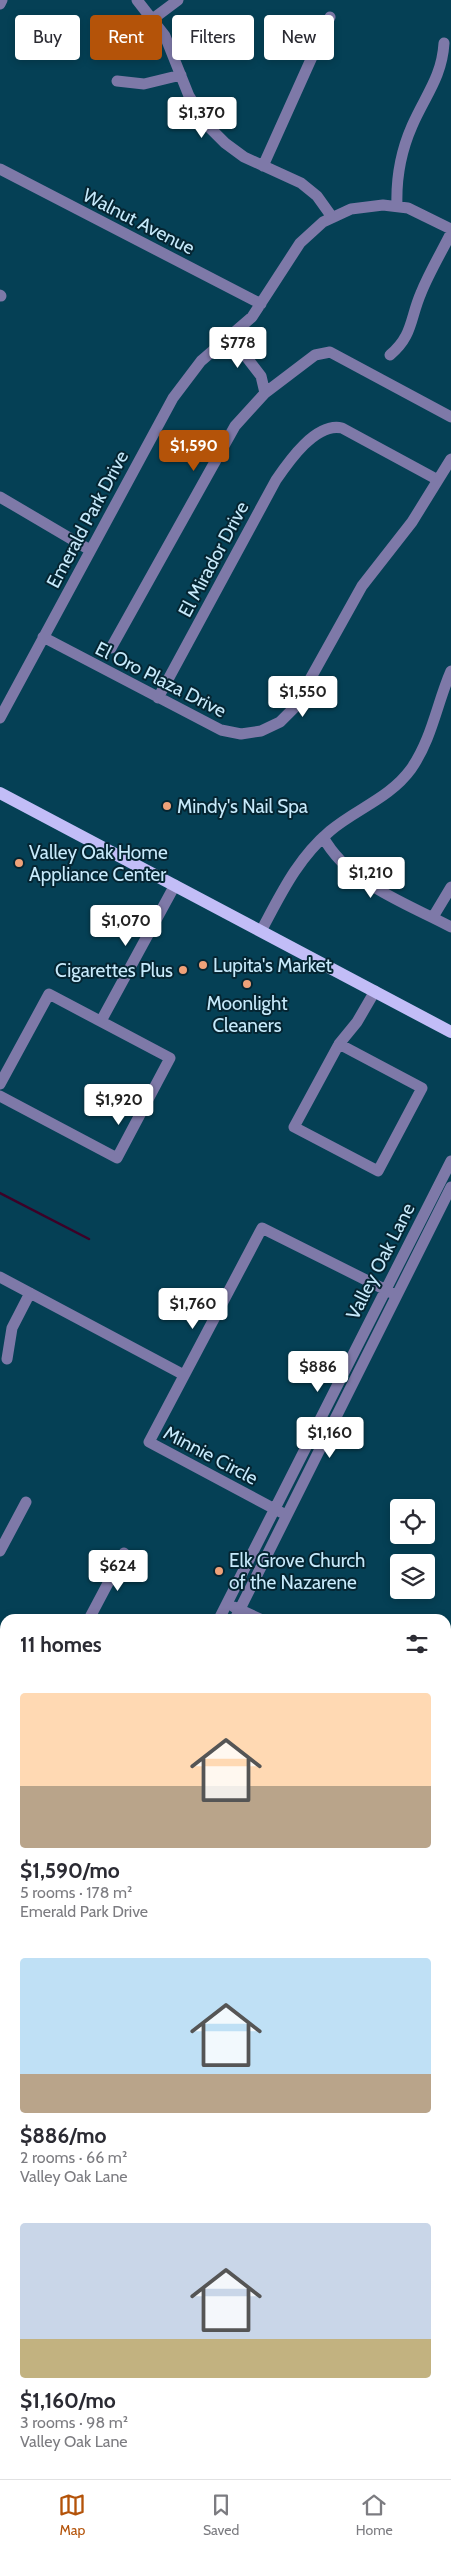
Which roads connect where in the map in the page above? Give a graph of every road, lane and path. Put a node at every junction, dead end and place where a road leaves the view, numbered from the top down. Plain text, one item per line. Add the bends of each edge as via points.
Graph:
1 (2, 0) edge
2 (138, 0) edge
3 (178, 0) edge
4 (0, 4) edge
5 (151, 15) edge
6 (158, 15) edge
7 (162, 32) edge
8 (444, 43) dead end
9 (310, 60) edge
10 (181, 75) junction
11 (117, 81) dead end
12 (262, 166) junction
13 (0, 169) edge
14 (397, 206) junction
15 (332, 217) junction
16 (451, 228) edge
17 (451, 234) edge
18 (261, 304) junction
19 (230, 336) junction
20 (390, 355) dead end
21 (265, 393) junction
22 (451, 417) edge
23 (451, 459) edge
24 (438, 480) junction
25 (0, 497) edge
26 (90, 550) junction
27 (43, 637) junction
28 (111, 648) dead end
29 (451, 671) edge
30 (158, 698) junction
31 (0, 718) edge
32 (0, 793) edge
33 (323, 837) junction
34 (175, 885) junction
35 (451, 886) edge
36 (433, 918) junction
37 (451, 927) edge
38 (260, 931) junction
39 (375, 991) junction
40 (101, 1022) junction
41 (451, 1032) edge
42 (339, 1044) junction
43 (0, 1084) edge
44 (0, 1096) edge
45 (451, 1161) edge
46 (451, 1187) edge
47 (0, 1277) edge
48 (30, 1293) junction
49 (391, 1293) junction
50 (7, 1359) dead end
51 (184, 1375) junction
52 (26, 1502) dead end
53 (273, 1508) junction
54 (286, 1515) junction
55 (0, 1551) edge
56 (124, 1553) dead end
57 (227, 1603) junction
58 (92, 1614) edge
59 (222, 1614) edge
60 (237, 1614) edge

1 - 4 street
2 - 5 street
3 - 6 street
7 - 10 street
8 - 14 street via 440,70 404,148
9 - 12 street
10 - 11 street via 144,84
10 - 12 street via 191,101 208,126 234,151
12 - 15 street via 301,183 317,196
13 - 18 street, Walnut Avenue
14 - 15 street, Emerald Park Drive via 362,206
14 - 16 street, Emerald Park Drive
15 - 18 street, Emerald Park Drive via 300,243
17 - 20 street via 421,291 410,331
18 - 19 street, Emerald Park Drive via 245,325
19 - 21 street via 261,376
19 - 26 street, Emerald Park Drive via 201,361 173,398
21 - 22 street via 315,355 326,352
21 - 28 street via 235,426
23 - 24 street, El Oro Plaza Drive
24 - 30 street, El Oro Plaza Drive via 412,522 362,586 294,708 280,722 261,731 231,733
24 - 30 street, El Mirador Drive via 342,428 330,427 317,434 276,480
25 - 26 street
26 - 27 street, Emerald Park Drive
27 - 30 street, El Oro Plaza Drive
27 - 31 street, Emerald Park Drive
29 - 33 street via 425,744 410,769 384,797
32 - 34 main road
33 - 36 street via 338,859 357,876
33 - 38 street via 290,876
34 - 38 main road
34 - 40 street
35 - 36 street
36 - 37 street
38 - 39 main road
39 - 41 main road
39 - 42 street via 357,1022
40 - 43 street via 49,994
40 - 44 street via 170,1058 117,1158
42 - 42 street via 294,1127 378,1171 422,1088
45 - 49 street, Valley Oak Lane
46 - 49 street, Valley Oak Lane
47 - 48 street
48 - 50 street via 12,1328
48 - 51 street
49 - 51 street, Minnie Circle via 262,1228
49 - 53 street, Valley Oak Lane
49 - 54 street, Valley Oak Lane
51 - 53 street, Minnie Circle via 149,1442
52 - 55 street
53 - 54 street, Minnie Circle
53 - 57 street, Valley Oak Lane
54 - 60 street, Valley Oak Lane
56 - 58 street
57 - 59 street, Valley Oak Lane
57 - 60 street

